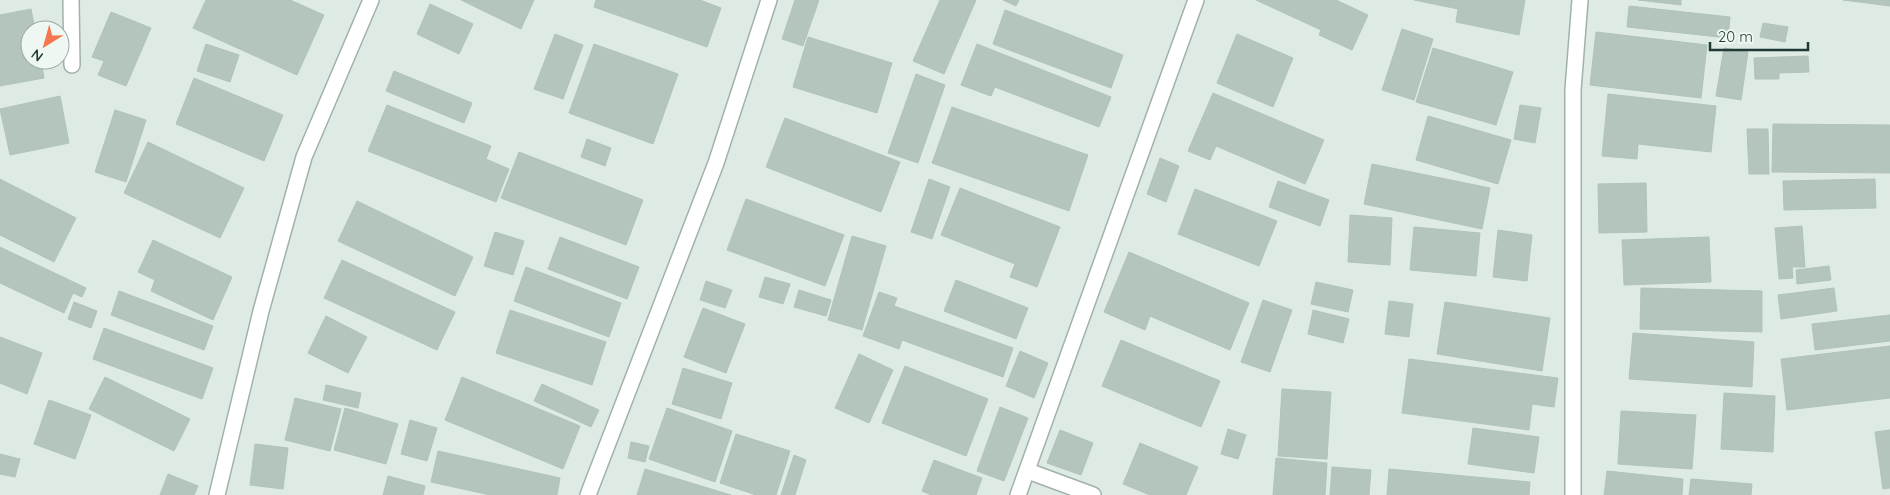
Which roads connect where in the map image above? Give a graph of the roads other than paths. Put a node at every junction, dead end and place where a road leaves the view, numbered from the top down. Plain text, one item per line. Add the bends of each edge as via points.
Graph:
1 (71, 0) edge
2 (371, 0) edge
3 (769, 0) edge
4 (1196, 0) edge
5 (1580, 0) edge
6 (72, 66) dead end
7 (1028, 471) junction
8 (217, 495) edge
9 (588, 495) edge
10 (1018, 495) edge
11 (1094, 495) edge
12 (1573, 495) edge

1 - 6 street
2 - 8 street via 304,157 261,311
3 - 9 street via 716,163
4 - 7 street
5 - 12 street via 1573,90
7 - 10 street
7 - 11 street

